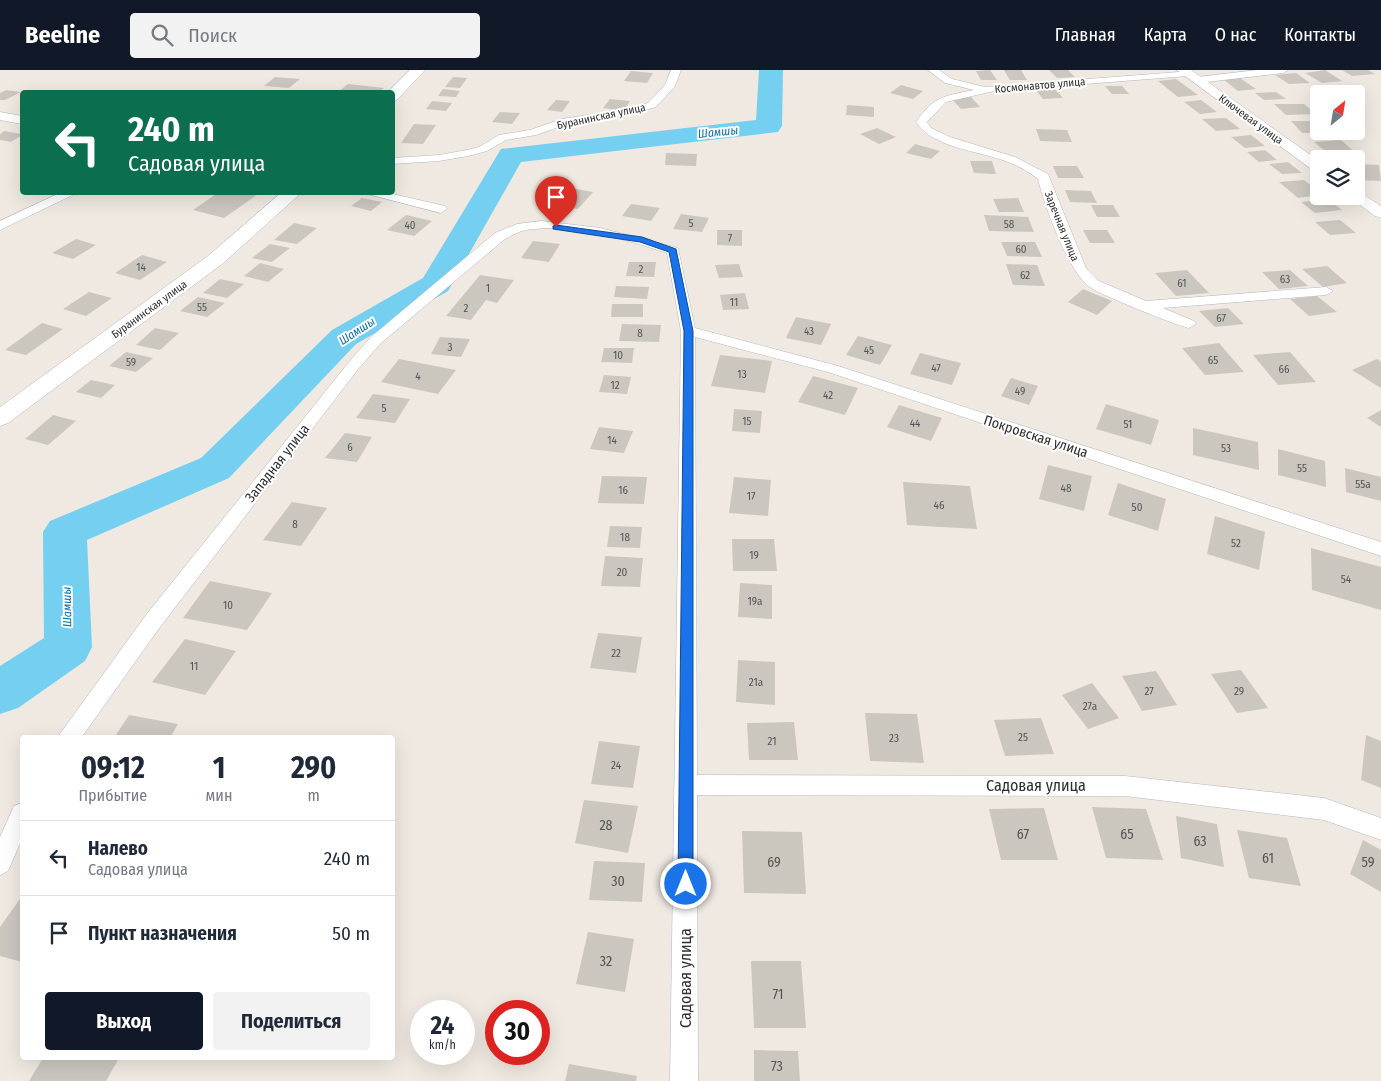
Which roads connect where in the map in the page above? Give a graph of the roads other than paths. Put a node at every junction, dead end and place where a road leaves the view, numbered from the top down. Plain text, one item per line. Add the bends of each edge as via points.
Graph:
1 (418, 70) edge
2 (676, 70) edge
3 (934, 70) edge
4 (1283, 70) edge
5 (1189, 74) edge
6 (988, 90) junction
7 (395, 93) edge
8 (0, 116) edge
9 (20, 120) edge
10 (395, 161) edge
11 (1310, 161) edge
12 (67, 195) edge
13 (290, 195) edge
14 (379, 195) edge
15 (1365, 201) edge
16 (442, 209) dead end
17 (1381, 213) edge
18 (0, 226) edge
19 (524, 226) joint
20 (1326, 291) dead end
21 (1143, 305) junction
22 (1189, 324) dead end
23 (688, 331) junction
24 (0, 418) edge
25 (1381, 549) edge
26 (70, 735) edge
27 (686, 785) junction
28 (20, 818) edge
29 (1381, 829) edge
30 (0, 863) edge
31 (684, 1081) edge

1 - 7 main road
2 - 10 street, Буранинская улица via 670,86 652,105 562,122 532,133 503,138 468,153
3 - 6 street via 940,77
4 - 5 street, Космонавтов улица
5 - 6 street, Космонавтов улица
5 - 11 street, Ключевая улица
6 - 21 street, Заречная улица via 942,100 921,122 927,130 946,139 1011,159 1044,177 1080,270 1094,284
8 - 9 street
12 - 18 street
13 - 24 main road, Буранинская улица via 215,260
14 - 16 street
15 - 17 street
19 - 23 street, Садовая улица via 598,232 642,240 673,251
19 - 26 street, Западная улица via 500,236 376,340 153,622
20 - 21 street
21 - 22 street, Заречная улица
23 - 25 street, Покровская улица via 833,369
23 - 27 street, Садовая улица
27 - 29 street, Садовая улица via 1124,786 1324,808
27 - 31 street, Садовая улица
28 - 30 street

